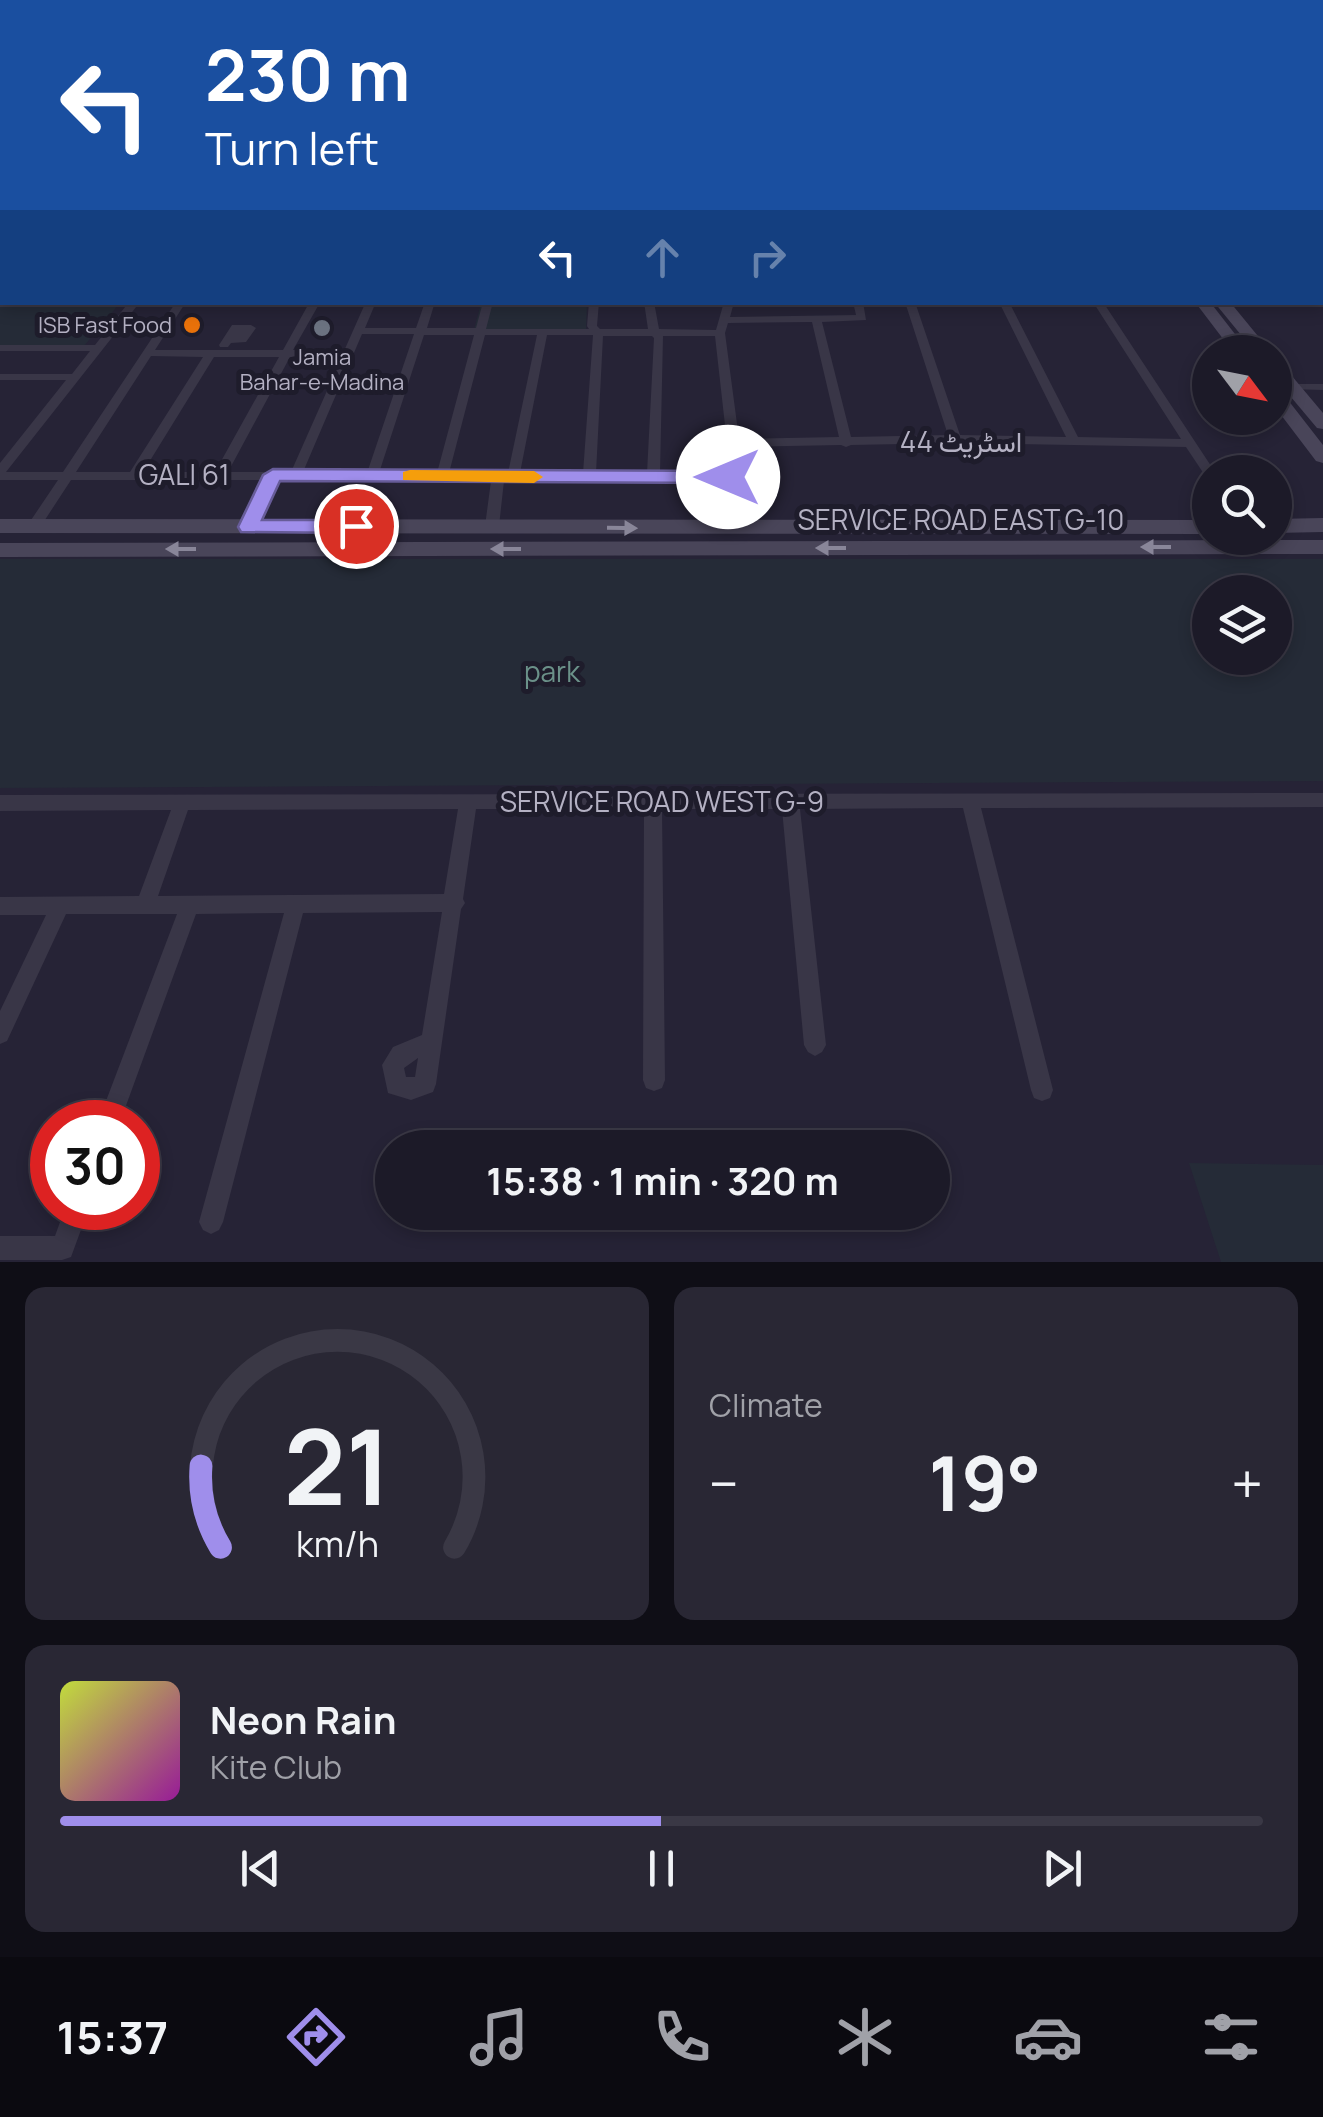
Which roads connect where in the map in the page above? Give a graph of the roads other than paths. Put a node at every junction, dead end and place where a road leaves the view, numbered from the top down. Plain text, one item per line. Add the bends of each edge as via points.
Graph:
1 (132, 305) edge
2 (179, 305) edge
3 (313, 305) edge
4 (369, 305) edge
5 (429, 305) edge
6 (487, 305) edge
7 (594, 305) edge
8 (649, 305) edge
9 (728, 305) edge
10 (859, 305) edge
11 (911, 305) edge
12 (1006, 305) edge
13 (1100, 305) edge
14 (1204, 305) edge
15 (1223, 305) edge
16 (817, 321) junction
17 (721, 327) junction
18 (358, 331) junction
19 (543, 331) junction
20 (420, 332) junction
21 (480, 332) junction
22 (659, 333) junction
23 (598, 334) junction
24 (1228, 335) edge
25 (1248, 335) edge
26 (0, 348) edge
27 (98, 348) junction
28 (220, 348) junction
29 (150, 350) junction
30 (287, 354) junction
31 (348, 354) junction
32 (75, 377) junction
33 (0, 378) edge
34 (1323, 387) edge
35 (1292, 390) edge
36 (1292, 398) edge
37 (1292, 406) edge
38 (1323, 424) edge
39 (954, 439) junction
40 (1074, 442) junction
41 (846, 443) junction
42 (1190, 443) junction
43 (733, 444) junction
44 (1198, 455) edge
45 (1323, 457) edge
46 (0, 473) edge
47 (67, 474) junction
48 (134, 474) junction
49 (220, 475) junction
50 (273, 475) junction
51 (296, 475) junction
52 (372, 476) junction
53 (442, 476) junction
54 (589, 476) junction
55 (506, 477) junction
56 (653, 477) junction
57 (728, 477) junction
58 (1323, 525) edge
59 (0, 526) edge
60 (34, 526) junction
61 (356, 526) junction
62 (492, 526) junction
63 (1192, 526) edge
64 (1292, 526) edge
65 (248, 527) junction
66 (737, 529) junction
67 (1323, 547) edge
68 (349, 549) junction
69 (0, 550) edge
70 (1323, 800) edge
71 (790, 801) junction
72 (970, 801) junction
73 (468, 802) junction
74 (653, 802) junction
75 (0, 803) edge
76 (182, 803) junction
77 (456, 903) junction
78 (146, 904) junction
79 (190, 904) junction
80 (296, 904) junction
81 (0, 906) edge
82 (60, 906) junction
83 (0, 1034) edge
84 (815, 1045) dead end
85 (428, 1047) dead end
86 (654, 1080) dead end
87 (1042, 1090) dead end
88 (117, 1100) edge
89 (212, 1222) dead end
90 (69, 1230) edge
91 (0, 1248) edge

1 - 27 street
2 - 29 street
3 - 30 street
4 - 18 street
5 - 20 street
6 - 21 street
7 - 23 street
8 - 22 street
9 - 17 street
10 - 16 street via 862,318
11 - 39 street
12 - 40 street
13 - 42 street
14 - 24 main road
15 - 25 main road
16 - 17 street
16 - 41 street
17 - 22 street
17 - 43 street
18 - 20 street
18 - 31 street
19 - 21 street
19 - 23 street
19 - 55 street
20 - 21 street
20 - 52 street
21 - 53 street
22 - 23 street
22 - 56 street
23 - 54 street
26 - 27 street
27 - 32 street
28 - 29 street
28 - 30 street
28 - 48 street
29 - 47 street
30 - 31 street
30 - 49 street
31 - 51 street
32 - 33 street
32 - 46 street
34 - 35 street
36 - 38 main road
37 - 45 main road
39 - 40 street, اسٹریٹ 44
39 - 41 street, اسٹریٹ 44
40 - 42 street, اسٹریٹ 44
41 - 43 street, اسٹریٹ 44
42 - 44 street
43 - 57 street
46 - 47 street, GALI 61
47 - 48 street, GALI 61
47 - 60 street
48 - 49 street, GALI 61
49 - 50 street, GALI 61
50 - 51 street, GALI 61
50 - 65 street
51 - 52 street, GALI 61
52 - 53 street, GALI 61
53 - 55 street, GALI 61
54 - 55 street, GALI 61
54 - 56 street, GALI 61
55 - 62 street
56 - 57 street, GALI 61
57 - 66 street
58 - 64 main road
59 - 60 main road, SERVICE ROAD EAST G-10
60 - 65 main road, SERVICE ROAD EAST G-10
61 - 62 main road, SERVICE ROAD EAST G-10
61 - 65 main road, SERVICE ROAD EAST G-10
61 - 68 main road
62 -> 66 main road, SERVICE ROAD EAST G-10
63 - 66 main road, SERVICE ROAD EAST G-10
67 -> 68 main road, SERVICE ROAD EAST G-10
68 -> 69 main road, SERVICE ROAD EAST G-10
70 - 72 street, SERVICE ROAD WEST G-9
71 - 72 street, SERVICE ROAD WEST G-9
71 - 74 street, SERVICE ROAD WEST G-9
71 - 84 street
72 - 87 street
73 - 74 street, SERVICE ROAD WEST G-9
73 - 76 street, SERVICE ROAD WEST G-9
73 - 77 street
74 - 86 street
75 - 76 street, SERVICE ROAD WEST G-9
76 - 78 street
77 - 80 street
77 - 85 street via 425,1084 396,1085 393,1064 420,1045
78 - 79 street
78 - 82 street
79 - 80 street
79 - 88 street
80 - 89 street
81 - 82 street
82 - 83 street
90 - 91 street via 62,1248

